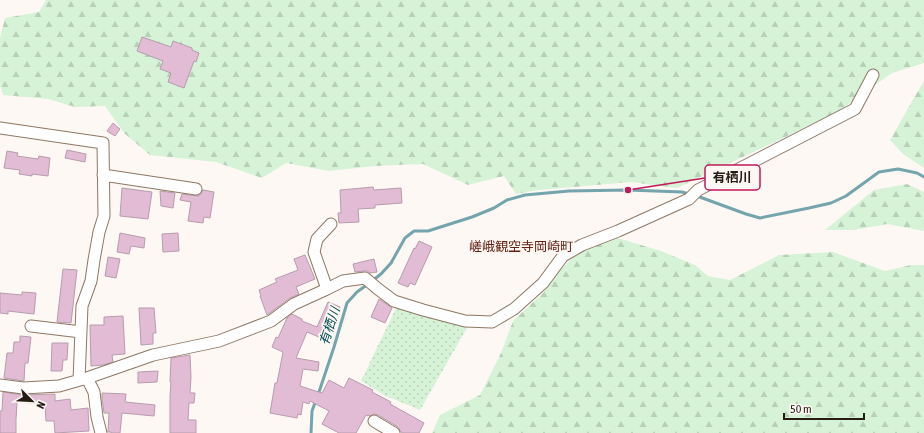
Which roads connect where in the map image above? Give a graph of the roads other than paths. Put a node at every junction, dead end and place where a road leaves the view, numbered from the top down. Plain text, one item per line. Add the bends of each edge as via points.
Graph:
1 (873, 76) dead end
2 (0, 128) edge
3 (103, 175) junction
4 (196, 189) dead end
5 (331, 224) dead end
6 (327, 288) junction
7 (31, 326) dead end
8 (81, 332) junction
9 (83, 379) junction
10 (0, 385) edge
11 (374, 421) dead end
12 (101, 433) edge
13 (394, 433) edge

1 - 6 street via 855,109 698,190 688,199 618,232 582,245 563,256 543,283 514,309 492,322 465,321 394,301 365,278 343,281
2 - 3 street via 103,143
3 - 4 street
3 - 8 street via 104,216 91,281 82,306
5 - 6 street via 317,239 314,252
6 - 9 street via 294,304 271,321 219,341 154,355
7 - 8 street
8 - 9 street
9 - 10 street via 59,386 23,388
9 - 12 street via 94,392
11 - 13 street

